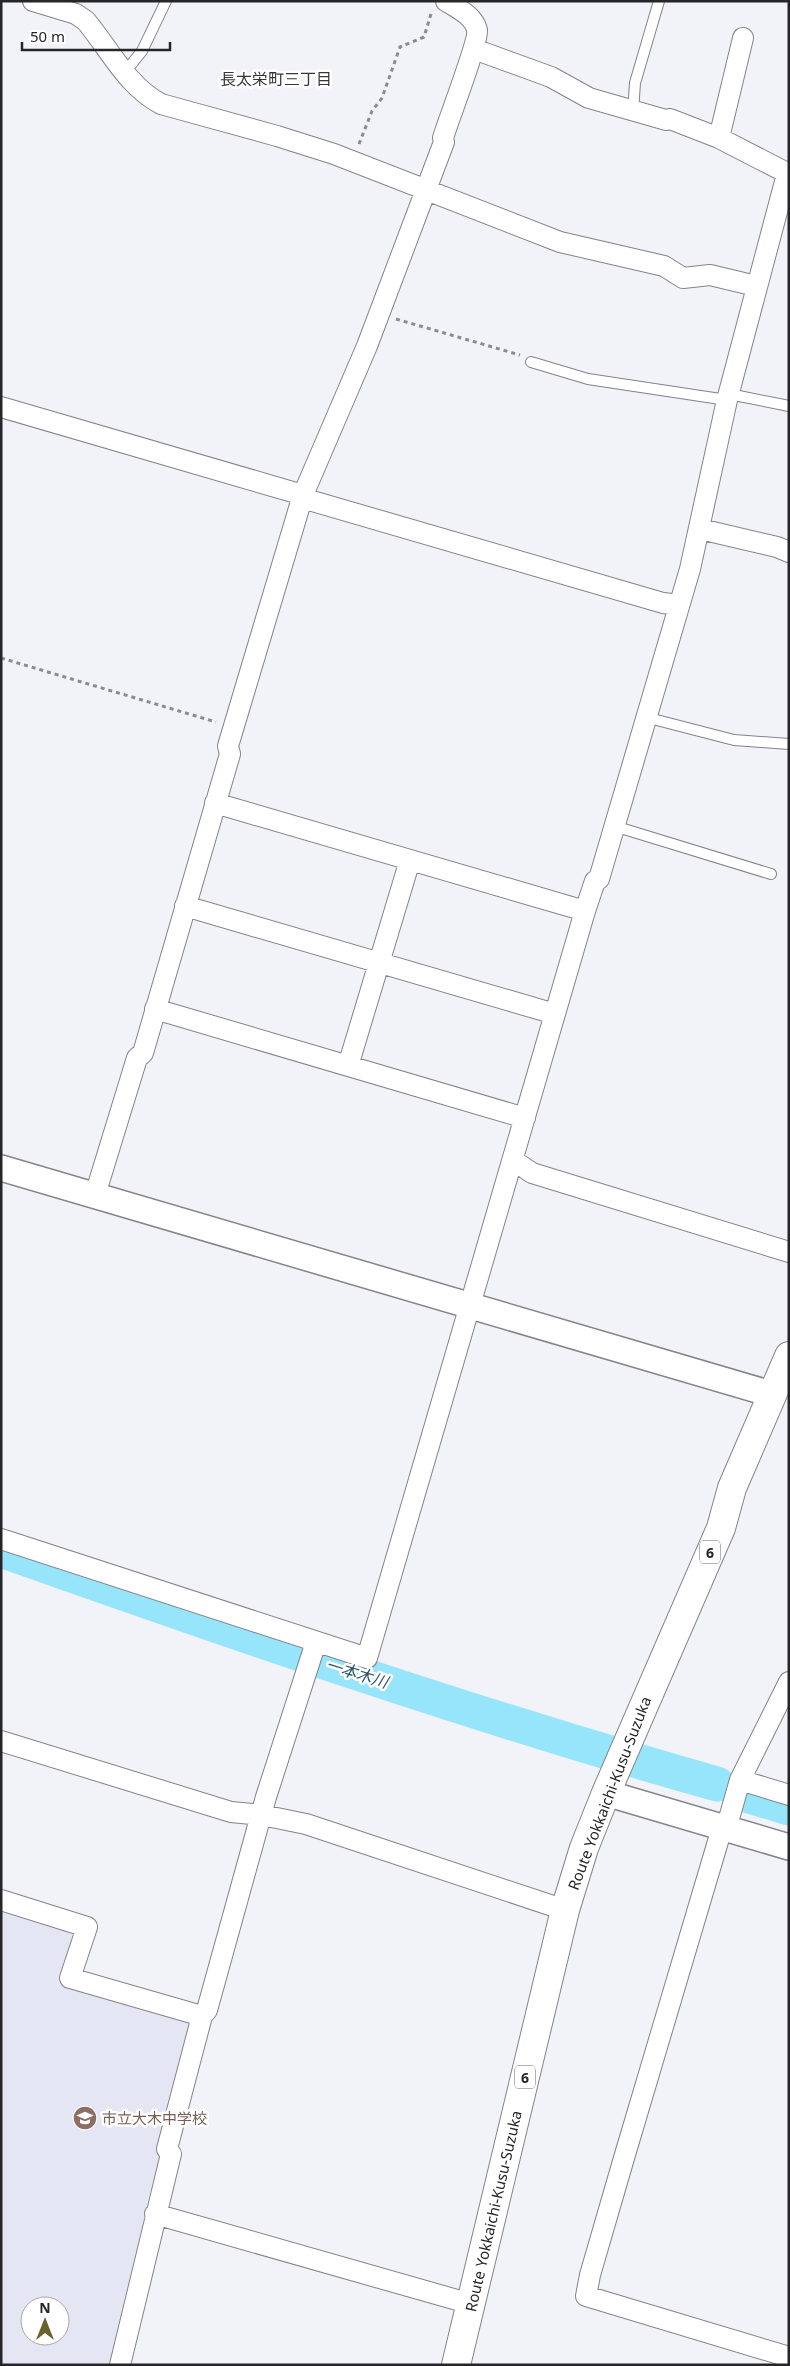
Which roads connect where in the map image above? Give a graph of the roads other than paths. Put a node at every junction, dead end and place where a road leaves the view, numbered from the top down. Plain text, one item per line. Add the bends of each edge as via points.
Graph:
1 (33, 1) edge
2 (166, 1) edge
3 (659, 1) edge
4 (439, 6) edge
5 (468, 8) edge
6 (743, 38) dead end
7 (474, 49) junction
8 (124, 72) junction
9 (633, 111) junction
10 (718, 138) junction
11 (788, 174) edge
12 (425, 190) junction
13 (756, 286) junction
14 (531, 362) road end
15 (728, 397) junction
16 (789, 406) edge
17 (1, 408) edge
18 (303, 496) junction
19 (700, 529) junction
20 (789, 552) edge
21 (679, 605) junction
22 (645, 717) junction
23 (789, 744) edge
24 (215, 803) junction
25 (614, 826) junction
26 (410, 860) junction
27 (771, 874) dead end
28 (185, 906) junction
29 (585, 911) junction
30 (378, 963) junction
31 (155, 1009) junction
32 (555, 1014) junction
33 (348, 1066) junction
34 (525, 1118) junction
35 (513, 1160) junction
36 (1, 1168) edge
37 (95, 1195) junction
38 (789, 1252) edge
39 (471, 1305) junction
40 (789, 1356) edge
41 (771, 1394) junction
42 (1, 1539) edge
43 (316, 1642) junction
44 (789, 1682) edge
45 (1, 1741) edge
46 (740, 1780) junction
47 (606, 1793) junction
48 (789, 1795) edge
49 (262, 1815) junction
50 (724, 1829) junction
51 (789, 1847) edge
52 (1, 1900) edge
53 (565, 1910) junction
54 (202, 2016) junction
55 (155, 2214) junction
56 (471, 2304) junction
57 (765, 2358) edge
58 (789, 2358) edge
59 (120, 2365) edge
60 (456, 2365) edge

1 - 8 street via 76,14 86,21
2 - 8 lane via 142,51
3 - 9 lane via 635,83
4 - 5 street
5 - 7 street via 477,30
6 - 10 street
7 - 9 street via 551,77 589,98
7 - 12 street
8 - 12 street via 147,97 162,104 277,136
9 - 10 street via 670,119
10 - 11 street
11 - 13 street
12 - 13 street via 560,242 664,266 683,278 710,274
12 - 18 street via 379,314
13 - 15 street
14 - 15 lane via 588,379
15 - 16 lane
15 - 19 street
17 - 18 street
18 - 21 street via 663,603
18 - 24 street via 228,746 230,754
19 - 20 street
19 - 21 street
21 - 22 street
22 - 23 lane via 734,740
22 - 25 street
24 - 26 street
24 - 28 street
25 - 27 lane
25 - 29 street via 599,878 595,881
26 - 29 street
26 - 30 street
28 - 30 street
28 - 31 street
29 - 32 street
30 - 32 street
30 - 33 street
31 - 33 street
31 - 37 street
32 - 34 street
33 - 34 street
34 - 35 street
35 - 38 street via 532,1173
35 - 39 street
36 - 37 street
37 - 39 street
39 - 41 street
39 - 43 street via 367,1658
40 - 41 main road, Route Yokkaichi-Kusu-Suzuka / 6
41 - 47 main road, Route Yokkaichi-Kusu-Suzuka / 6 via 732,1488 721,1528
42 - 43 street
43 - 49 street
44 - 46 street
45 - 49 street via 231,1812
46 - 48 street
46 - 50 street
47 - 50 street
47 - 53 main road, Route Yokkaichi-Kusu-Suzuka / 6 via 584,1848
49 - 53 street via 306,1824
49 - 54 street via 207,2010
50 - 51 street
50 - 57 street via 616,2185 586,2296
52 - 54 street via 87,1927 70,1978
53 - 56 main road, Route Yokkaichi-Kusu-Suzuka / 6
54 - 55 street via 167,2149 171,2154
55 - 56 street
55 - 59 street
56 - 60 main road, Route Yokkaichi-Kusu-Suzuka / 6
57 - 58 street

